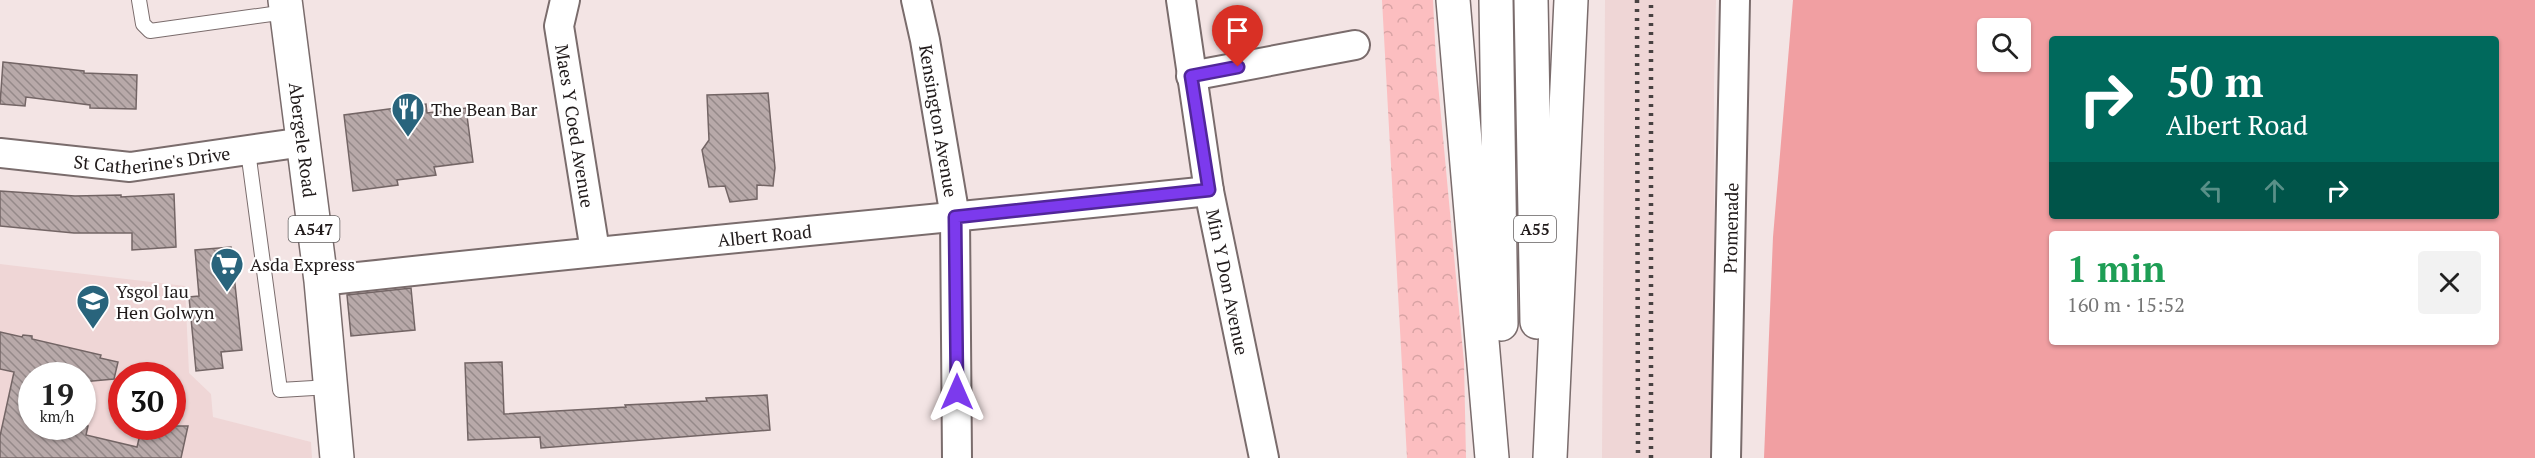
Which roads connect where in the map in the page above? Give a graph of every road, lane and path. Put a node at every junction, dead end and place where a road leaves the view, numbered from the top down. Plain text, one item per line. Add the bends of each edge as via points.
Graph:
1 (139, 0) edge
2 (565, 0) edge
3 (916, 0) edge
4 (1181, 0) edge
5 (1453, 0) edge
6 (1496, 0) edge
7 (1531, 0) edge
8 (1571, 0) edge
9 (1735, 0) edge
10 (286, 6) edge
11 (1355, 45) dead end
12 (1191, 76) junction
13 (304, 142) junction
14 (248, 151) junction
15 (0, 153) edge
16 (1209, 190) junction
17 (955, 217) junction
18 (595, 251) junction
19 (321, 281) junction
20 (330, 387) junction
21 (337, 458) edge
22 (957, 458) edge
23 (1264, 458) edge
24 (1492, 458) edge
25 (1503, 458) edge
26 (1539, 458) edge
27 (1550, 458) edge
28 (1726, 458) edge

1 - 10 lane via 143,24 150,31
2 - 18 street, Maes Y Coed Avenue via 559,26
3 - 17 street, Kensington Avenue
4 - 12 street, Min Y Don Avenue
5 - 24 main road
6 - 25 main road, A55
7 - 26 main road, A55
8 - 27 main road
9 - 28 street, Promenade
10 - 13 main road, Abergele Road / A547
11 - 12 street
12 - 16 street, Min Y Don Avenue
13 - 14 street, St Catherine's Drive
13 - 19 main road, Abergele Road / A547
14 - 15 street, St Catherine's Drive via 130,167
14 - 20 lane via 280,390
16 - 17 street, Albert Road
16 - 23 street, Min Y Don Avenue
17 - 18 street, Albert Road
17 - 22 street, Kensington Avenue
18 - 19 street, Albert Road
19 - 20 main road, Abergele Road / A547
20 - 21 main road, Abergele Road / A547

